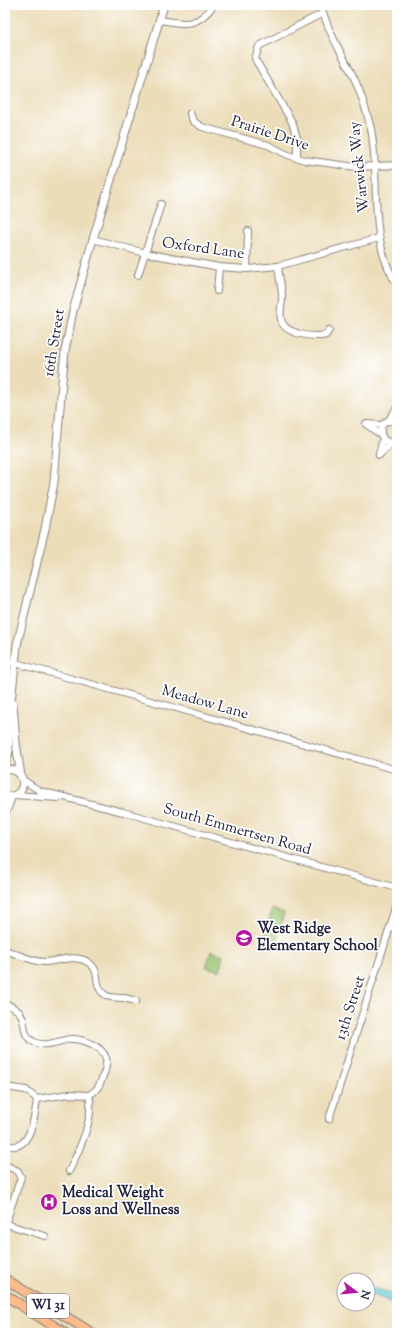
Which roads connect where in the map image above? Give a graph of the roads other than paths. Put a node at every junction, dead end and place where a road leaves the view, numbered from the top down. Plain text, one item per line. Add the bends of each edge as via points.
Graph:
1 (164, 5) edge
2 (214, 5) edge
3 (321, 5) edge
4 (323, 13) junction
5 (160, 20) junction
6 (190, 113) dead end
7 (297, 158) junction
8 (397, 165) edge
9 (375, 166) junction
10 (161, 204) dead end
11 (248, 231) dead end
12 (379, 238) junction
13 (93, 239) junction
14 (145, 253) junction
15 (278, 266) junction
16 (219, 267) junction
17 (247, 269) junction
18 (138, 274) dead end
19 (397, 284) edge
20 (217, 291) dead end
21 (329, 330) dead end
22 (397, 408) edge
23 (388, 421) junction
24 (397, 423) edge
25 (382, 425) junction
26 (382, 437) junction
27 (395, 441) edge
28 (5, 660) edge
29 (14, 663) junction
30 (12, 693) junction
31 (5, 765) edge
32 (5, 770) edge
33 (397, 770) edge
34 (22, 778) junction
35 (11, 796) edge
36 (70, 798) junction
37 (5, 814) edge
38 (397, 888) edge
39 (397, 904) edge
40 (5, 950) edge
41 (136, 1001) dead end
42 (5, 1003) edge
43 (5, 1087) edge
44 (89, 1095) junction
45 (38, 1099) junction
46 (329, 1119) dead end
47 (5, 1144) edge
48 (5, 1165) edge
49 (69, 1171) dead end
50 (5, 1225) edge
51 (45, 1236) dead end
52 (5, 1280) edge
53 (5, 1295) edge
54 (65, 1333) edge
55 (92, 1333) edge

1 - 5 street, 16th Street
2 - 5 street via 205,16 187,24
3 - 4 street, Warwick Way
4 - 7 street via 259,46 255,59 292,122 297,138
4 - 9 street, Warwick Way via 362,97 371,131
5 - 13 street, 16th Street
6 - 7 street, Prairie Drive via 193,121 202,127 268,145
7 - 9 street, Prairie Drive via 348,166
8 - 9 street, Prairie Drive
9 - 12 street, Warwick Way
10 - 14 street
11 - 17 street
12 - 15 street, Oxford Lane
12 - 19 street, Warwick Way via 386,263
13 - 14 street, Oxford Lane
13 - 29 street, 16th Street via 68,338 50,506
14 - 16 street, Oxford Lane
14 - 18 street
15 - 17 street, Oxford Lane
15 - 21 street via 282,295 280,319 286,328 299,334 319,337 326,335
16 - 17 street, Oxford Lane
16 - 20 street
22 - 23 street
23 - 24 street
23 - 25 street
25 - 26 street
25 - 26 street via 366,424
26 - 27 street via 386,441
26 - 27 street via 379,455
28 - 29 street, Meadow Lane
29 - 30 street, 16th Street
29 - 33 street, Meadow Lane
30 - 31 street, 16th Street via 8,720 10,751
30 - 34 street, 16th Street
32 - 34 street via 15,770
34 - 35 street via 21,789
34 - 36 street, South Emmertsen Road via 40,791
35 - 36 street, South Emmertsen Road
35 - 37 street
36 - 38 street, South Emmertsen Road
39 - 46 street, 13th Street
40 - 41 street via 46,962 70,958 82,960 94,968 103,994
42 - 44 street via 21,1014 28,1038 35,1043 47,1044 71,1039 98,1048 106,1059 106,1067 100,1086
43 - 45 street via 26,1090
44 - 45 street via 69,1094
44 - 49 street via 88,1121
45 - 47 street via 35,1119 26,1140 14,1147
48 - 50 street via 18,1170 21,1177
50 - 51 street
52 - 55 main road, WI 31
53 - 54 main road, WI 31

